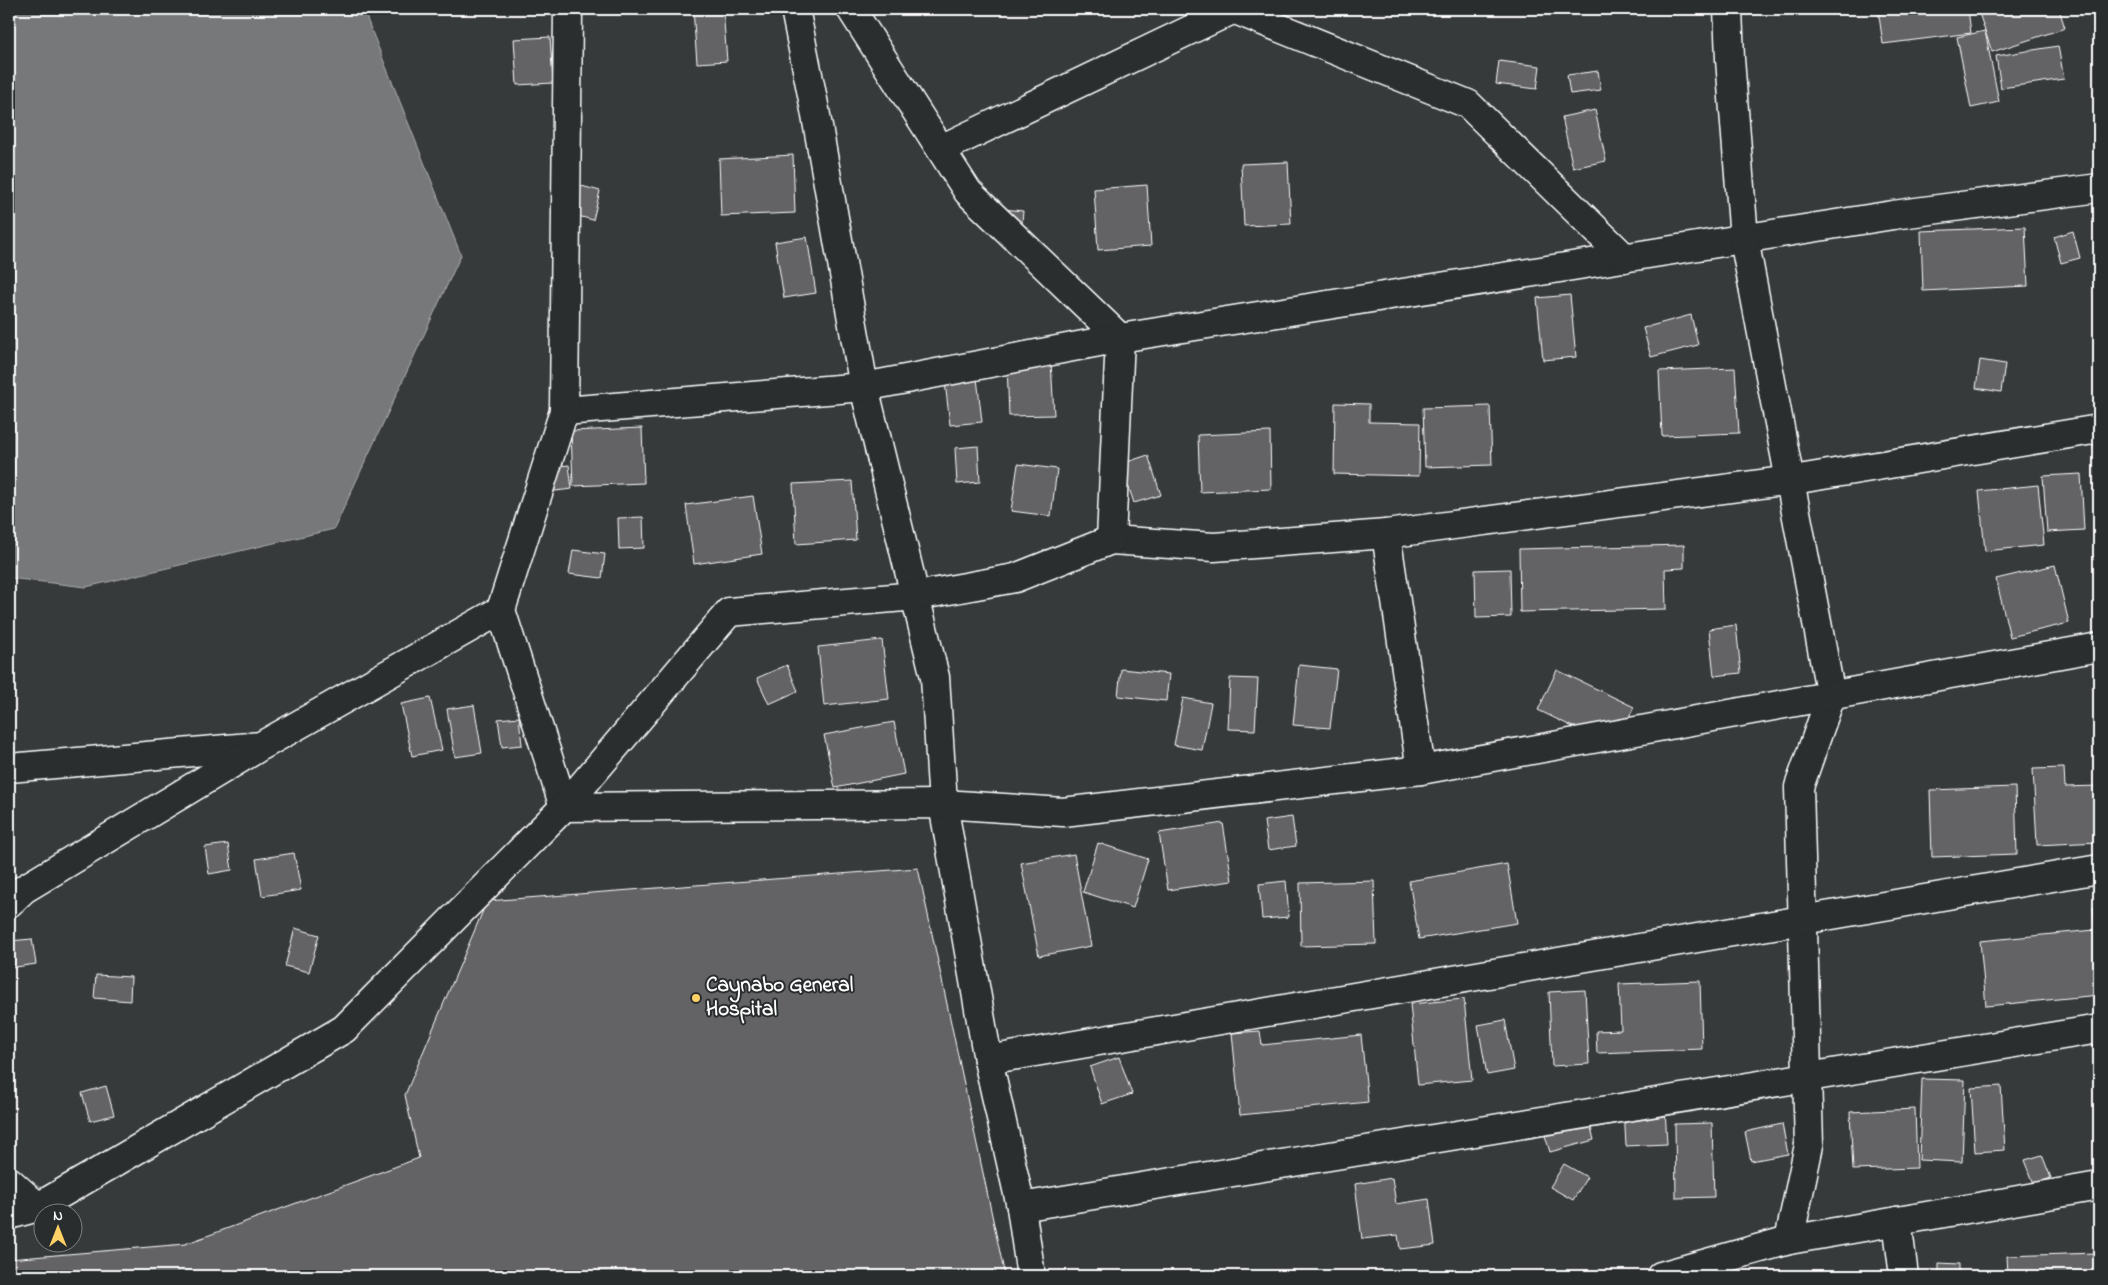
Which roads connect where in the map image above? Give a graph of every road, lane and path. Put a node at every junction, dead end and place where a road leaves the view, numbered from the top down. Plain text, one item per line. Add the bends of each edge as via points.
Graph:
1 (568, 9) edge
2 (795, 9) edge
3 (851, 9) edge
4 (1233, 9) edge
5 (1728, 9) edge
6 (941, 149) junction
7 (2099, 188) edge
8 (1744, 239) junction
9 (1625, 258) junction
10 (1120, 338) junction
11 (864, 387) junction
12 (564, 411) junction
13 (2099, 429) edge
14 (1790, 480) junction
15 (1386, 534) junction
16 (1111, 540) junction
17 (916, 596) junction
18 (501, 610) junction
19 (2099, 647) edge
20 (1831, 696) junction
21 (261, 746) junction
22 (9, 768) edge
23 (1421, 770) junction
24 (943, 804) junction
25 (564, 807) junction
26 (2099, 870) edge
27 (9, 903) edge
28 (1803, 921) junction
29 (2099, 1029) edge
30 (988, 1060) junction
31 (1807, 1077) junction
32 (9, 1181) edge
33 (2099, 1186) edge
34 (32, 1202) edge
35 (47, 1202) edge
36 (1021, 1208) junction
37 (32, 1209) edge
38 (9, 1215) edge
39 (1897, 1221) junction
40 (1789, 1240) junction
41 (1031, 1276) edge
42 (1661, 1276) edge
43 (1904, 1276) edge

1 - 12 street
2 - 11 street
3 - 6 street
4 - 6 street
4 - 9 street via 1468,104
5 - 8 street
6 - 10 street via 968,192
7 - 8 street via 1893,215
8 - 9 street
8 - 14 street
9 - 10 street
10 - 11 street
10 - 16 street
11 - 12 street
11 - 17 street
12 - 18 street
13 - 14 street
14 - 15 street
14 - 20 street
15 - 16 street via 1214,547
15 - 23 street
16 - 17 street via 1015,578
17 - 24 street via 936,677
17 - 25 street via 729,612
18 - 21 street
18 - 25 street
19 - 20 street
20 - 23 street
20 - 28 street via 1799,786
21 - 22 street
21 - 27 street via 24,889
23 - 24 street via 1063,812
24 - 25 street
24 - 30 street
25 - 35 street via 344,1029
26 - 28 street
28 - 30 street
28 - 31 street
29 - 31 street
30 - 36 street
31 - 36 street
31 - 40 street via 1809,1145
32 - 34 street
33 - 39 street
36 - 41 street
37 - 38 street
39 - 40 street
39 - 43 street
40 - 42 street

